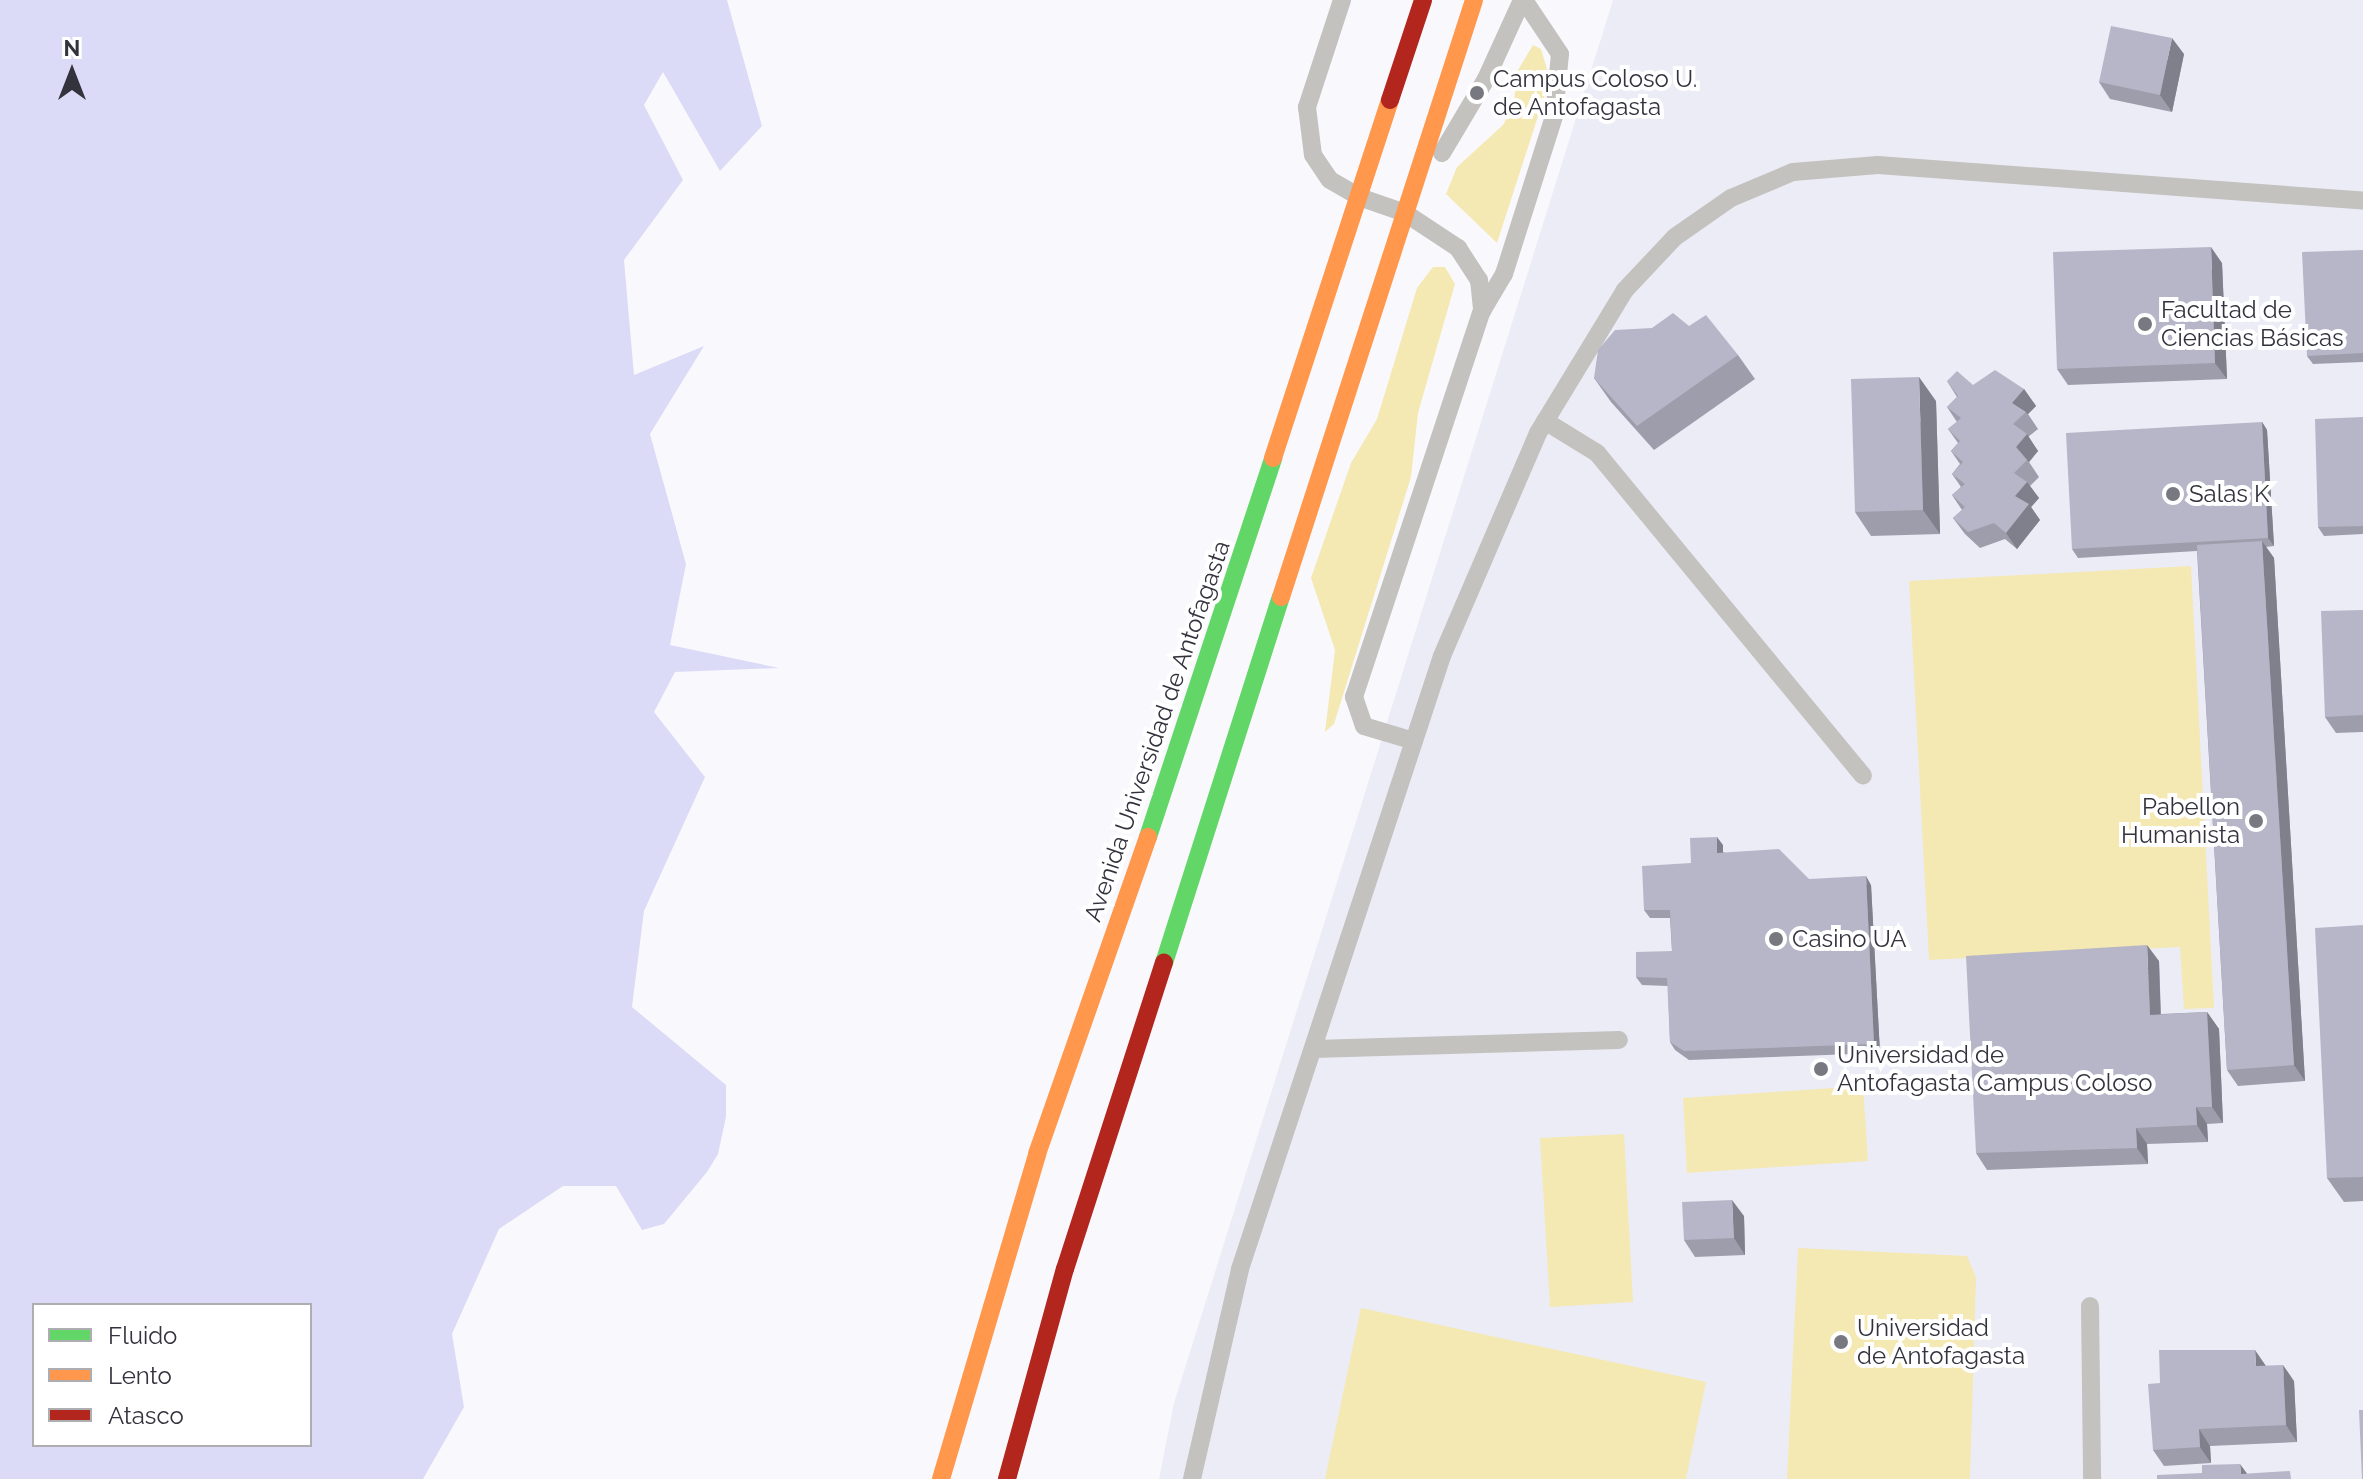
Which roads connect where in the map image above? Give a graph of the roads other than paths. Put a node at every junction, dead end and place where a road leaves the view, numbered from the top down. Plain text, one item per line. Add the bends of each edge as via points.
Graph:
1 (1342, 0) edge
2 (1423, 0) edge
3 (1474, 0) edge
4 (1523, 0) edge
5 (1359, 197) junction
6 (2363, 201) edge
7 (1405, 213) junction
8 (1482, 311) junction
9 (1545, 421) junction
10 (1414, 741) junction
11 (1863, 776) dead end
12 (1619, 1040) dead end
13 (1314, 1049) junction
14 (2090, 1306) dead end
15 (941, 1479) edge
16 (1007, 1479) edge
17 (1192, 1479) edge
18 (2092, 1479) edge

1 - 5 lane via 1312,89 1306,125 1321,169
2 - 5 main road, Avenida Universidad de Antofagasta
3 - 7 main road
4 - 7 lane via 1486,79
4 - 8 lane via 1555,44 1563,68 1554,116 1504,274
5 - 7 lane
5 - 15 main road, Avenida Universidad de Antofagasta via 1186,726 1037,1154
6 - 9 lane via 1878,165 1793,172 1731,198 1675,237 1625,290
7 - 8 lane via 1466,256 1479,280
7 - 16 main road via 1065,1269
8 - 10 lane via 1354,697 1364,726
9 - 10 lane via 1442,656
9 - 11 lane via 1597,453
10 - 13 lane
12 - 13 lane
13 - 17 lane via 1240,1269
14 - 18 lane

